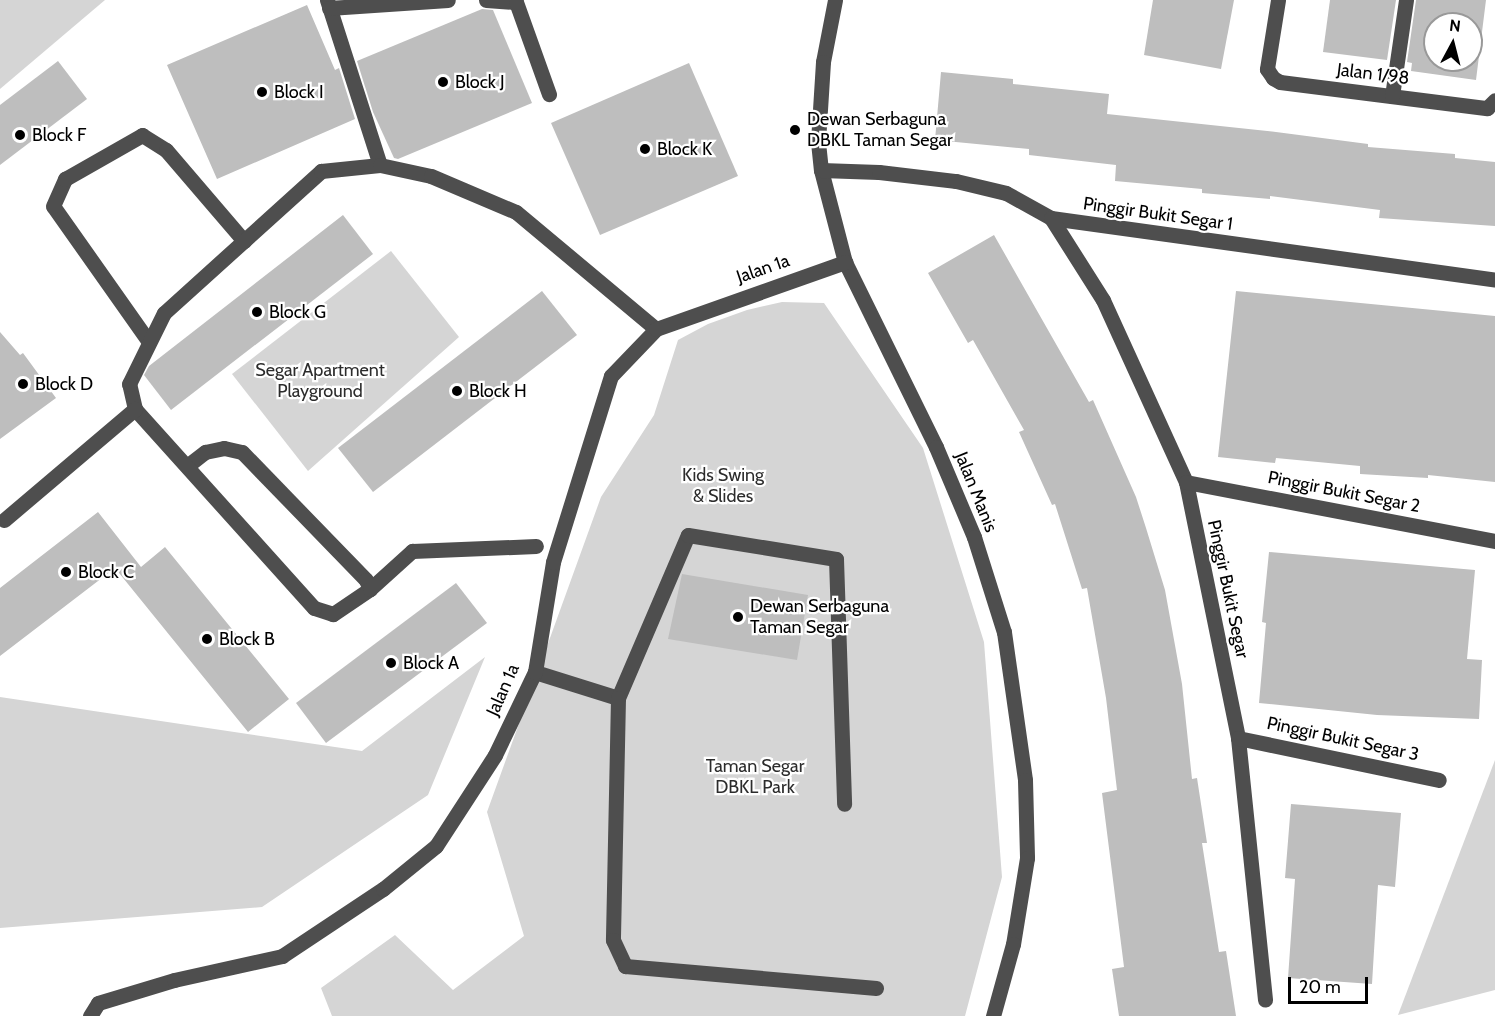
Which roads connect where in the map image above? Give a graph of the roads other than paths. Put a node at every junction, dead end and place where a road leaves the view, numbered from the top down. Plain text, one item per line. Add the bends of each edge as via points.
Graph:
1 (448, 0) edge
2 (486, 0) edge
3 (835, 0) edge
4 (1278, 0) edge
5 (1406, 0) edge
6 (328, 4) edge
7 (549, 94) dead end
8 (1392, 96) junction
9 (1495, 100) edge
10 (380, 165) junction
11 (821, 170) junction
12 (1051, 218) junction
13 (244, 241) junction
14 (845, 262) junction
15 (1495, 280) edge
16 (656, 329) junction
17 (149, 342) junction
18 (135, 408) junction
19 (187, 466) junction
20 (1186, 482) junction
21 (4, 520) dead end
22 (1495, 541) edge
23 (536, 546) dead end
24 (370, 589) junction
25 (535, 672) junction
26 (618, 698) junction
27 (1238, 738) junction
28 (1439, 780) dead end
29 (844, 804) dead end
30 (876, 988) dead end
31 (1265, 1000) dead end
32 (90, 1016) edge
33 (993, 1016) edge

1 - 6 street
2 - 7 street via 516,2
3 - 11 street, Jalan Manis via 819,107
4 - 8 street, Jalan 1/98 via 1268,69 1273,78
5 - 8 street
6 - 10 street
8 - 9 street, Jalan 1/98 via 1487,108
10 - 13 street via 321,171
10 - 16 street via 432,176 516,212
11 - 12 street, Pinggir Bukit Segar 1 via 879,172 956,182 1006,193
11 - 14 street, Jalan Manis
12 - 15 street, Pinggir Bukit Segar 1
12 - 20 street, Pinggir Bukit Segar via 1103,300
13 - 17 street via 164,313
13 - 17 street via 166,150 142,135 65,180 53,206
14 - 16 street, Jalan 1a
14 - 33 street, Jalan Manis via 936,447 974,537 1004,632 1025,780 1027,858 1013,944
16 - 25 street, Jalan 1a via 611,376 553,562
17 - 18 street via 129,384
18 - 19 street
18 - 21 street
19 - 24 street via 205,452 224,448 242,452 366,580
19 - 24 street via 314,608 333,614
20 - 22 street, Pinggir Bukit Segar 2
20 - 27 street, Pinggir Bukit Segar
23 - 24 street via 412,551
25 - 26 street
25 - 32 street, Jalan 1a via 495,755 436,846 383,890 282,956 174,980 98,1003
26 - 29 street via 688,535 836,559
26 - 30 street via 613,940 625,966
27 - 28 street, Pinggir Bukit Segar 3
27 - 31 street, Pinggir Bukit Segar

